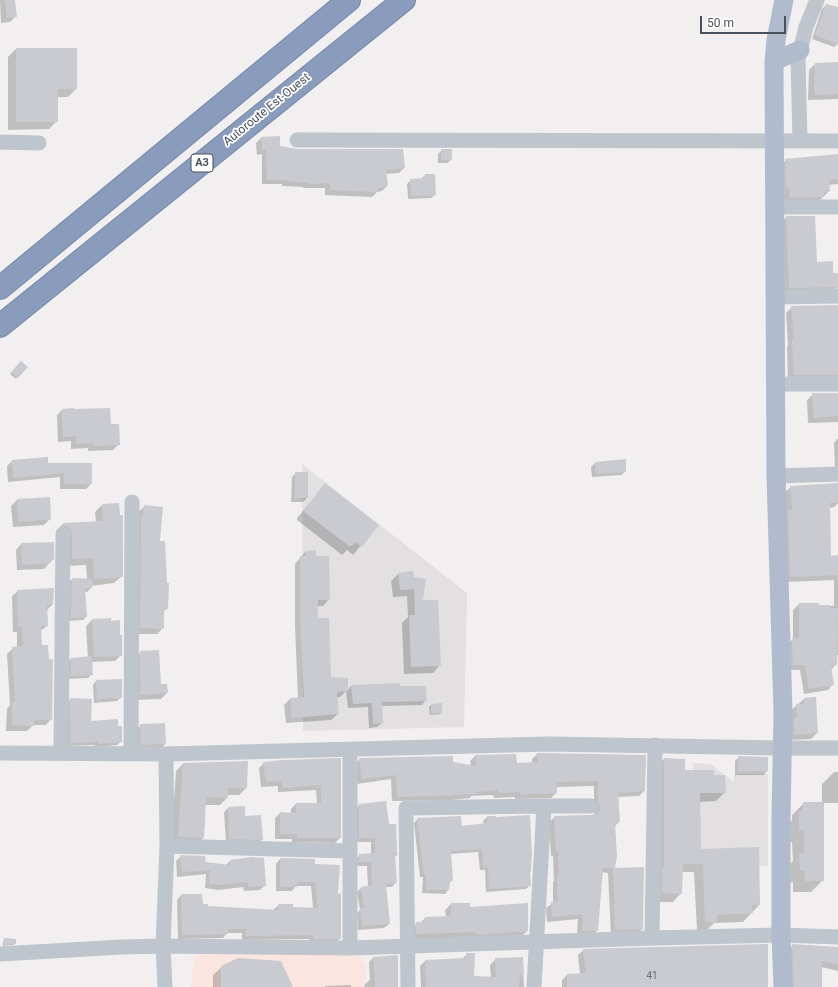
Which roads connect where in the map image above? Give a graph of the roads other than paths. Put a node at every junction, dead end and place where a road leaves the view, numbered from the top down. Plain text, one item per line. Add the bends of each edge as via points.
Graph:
1 (349, 0) edge
2 (404, 0) edge
3 (784, 0) edge
4 (817, 0) edge
5 (800, 50) junction
6 (774, 61) junction
7 (297, 140) dead end
8 (800, 140) junction
9 (775, 141) junction
10 (838, 141) edge
11 (0, 142) edge
12 (39, 143) dead end
13 (775, 207) junction
14 (838, 207) edge
15 (0, 288) edge
16 (775, 296) junction
17 (838, 296) edge
18 (0, 326) edge
19 (776, 384) junction
20 (838, 384) edge
21 (838, 474) edge
22 (776, 476) junction
23 (132, 502) dead end
24 (63, 534) dead end
25 (655, 745) junction
26 (782, 748) junction
27 (838, 748) edge
28 (350, 749) junction
29 (61, 753) junction
30 (0, 754) edge
31 (131, 754) junction
32 (166, 754) junction
33 (544, 806) junction
34 (591, 806) dead end
35 (167, 846) junction
36 (350, 851) junction
37 (781, 935) junction
38 (838, 937) edge
39 (652, 938) junction
40 (536, 943) junction
41 (163, 946) junction
42 (408, 947) junction
43 (350, 948) junction
44 (0, 954) edge
45 (165, 987) edge
46 (408, 987) edge
47 (534, 987) edge
48 (783, 987) edge

1 - 15 highway
2 - 18 highway, Autoroute Est-Ouest / A3
3 - 6 main road
4 - 5 street
5 - 6 main road
5 - 8 street
6 - 9 main road
7 - 9 street
8 - 9 street
8 - 10 street
9 - 13 main road
11 - 12 street
13 - 14 street
13 - 16 main road
16 - 17 street
16 - 19 main road
19 - 20 street
19 - 22 main road
21 - 22 street
22 - 26 main road
23 - 31 street
24 - 29 street
25 - 26 street
25 - 28 street via 548,744
25 - 39 street
26 - 27 street
26 - 37 main road
28 - 32 street
28 - 36 street
29 - 30 street
29 - 31 street
31 - 32 street
32 - 35 street
33 - 34 street
33 - 40 street
33 - 42 street via 406,808
35 - 36 street
35 - 41 street
36 - 43 street
37 - 38 street
37 - 39 street
37 - 48 main road
39 - 40 street
40 - 42 street
40 - 47 street
41 - 43 street
41 - 44 street
41 - 45 street
42 - 43 street
42 - 46 street

